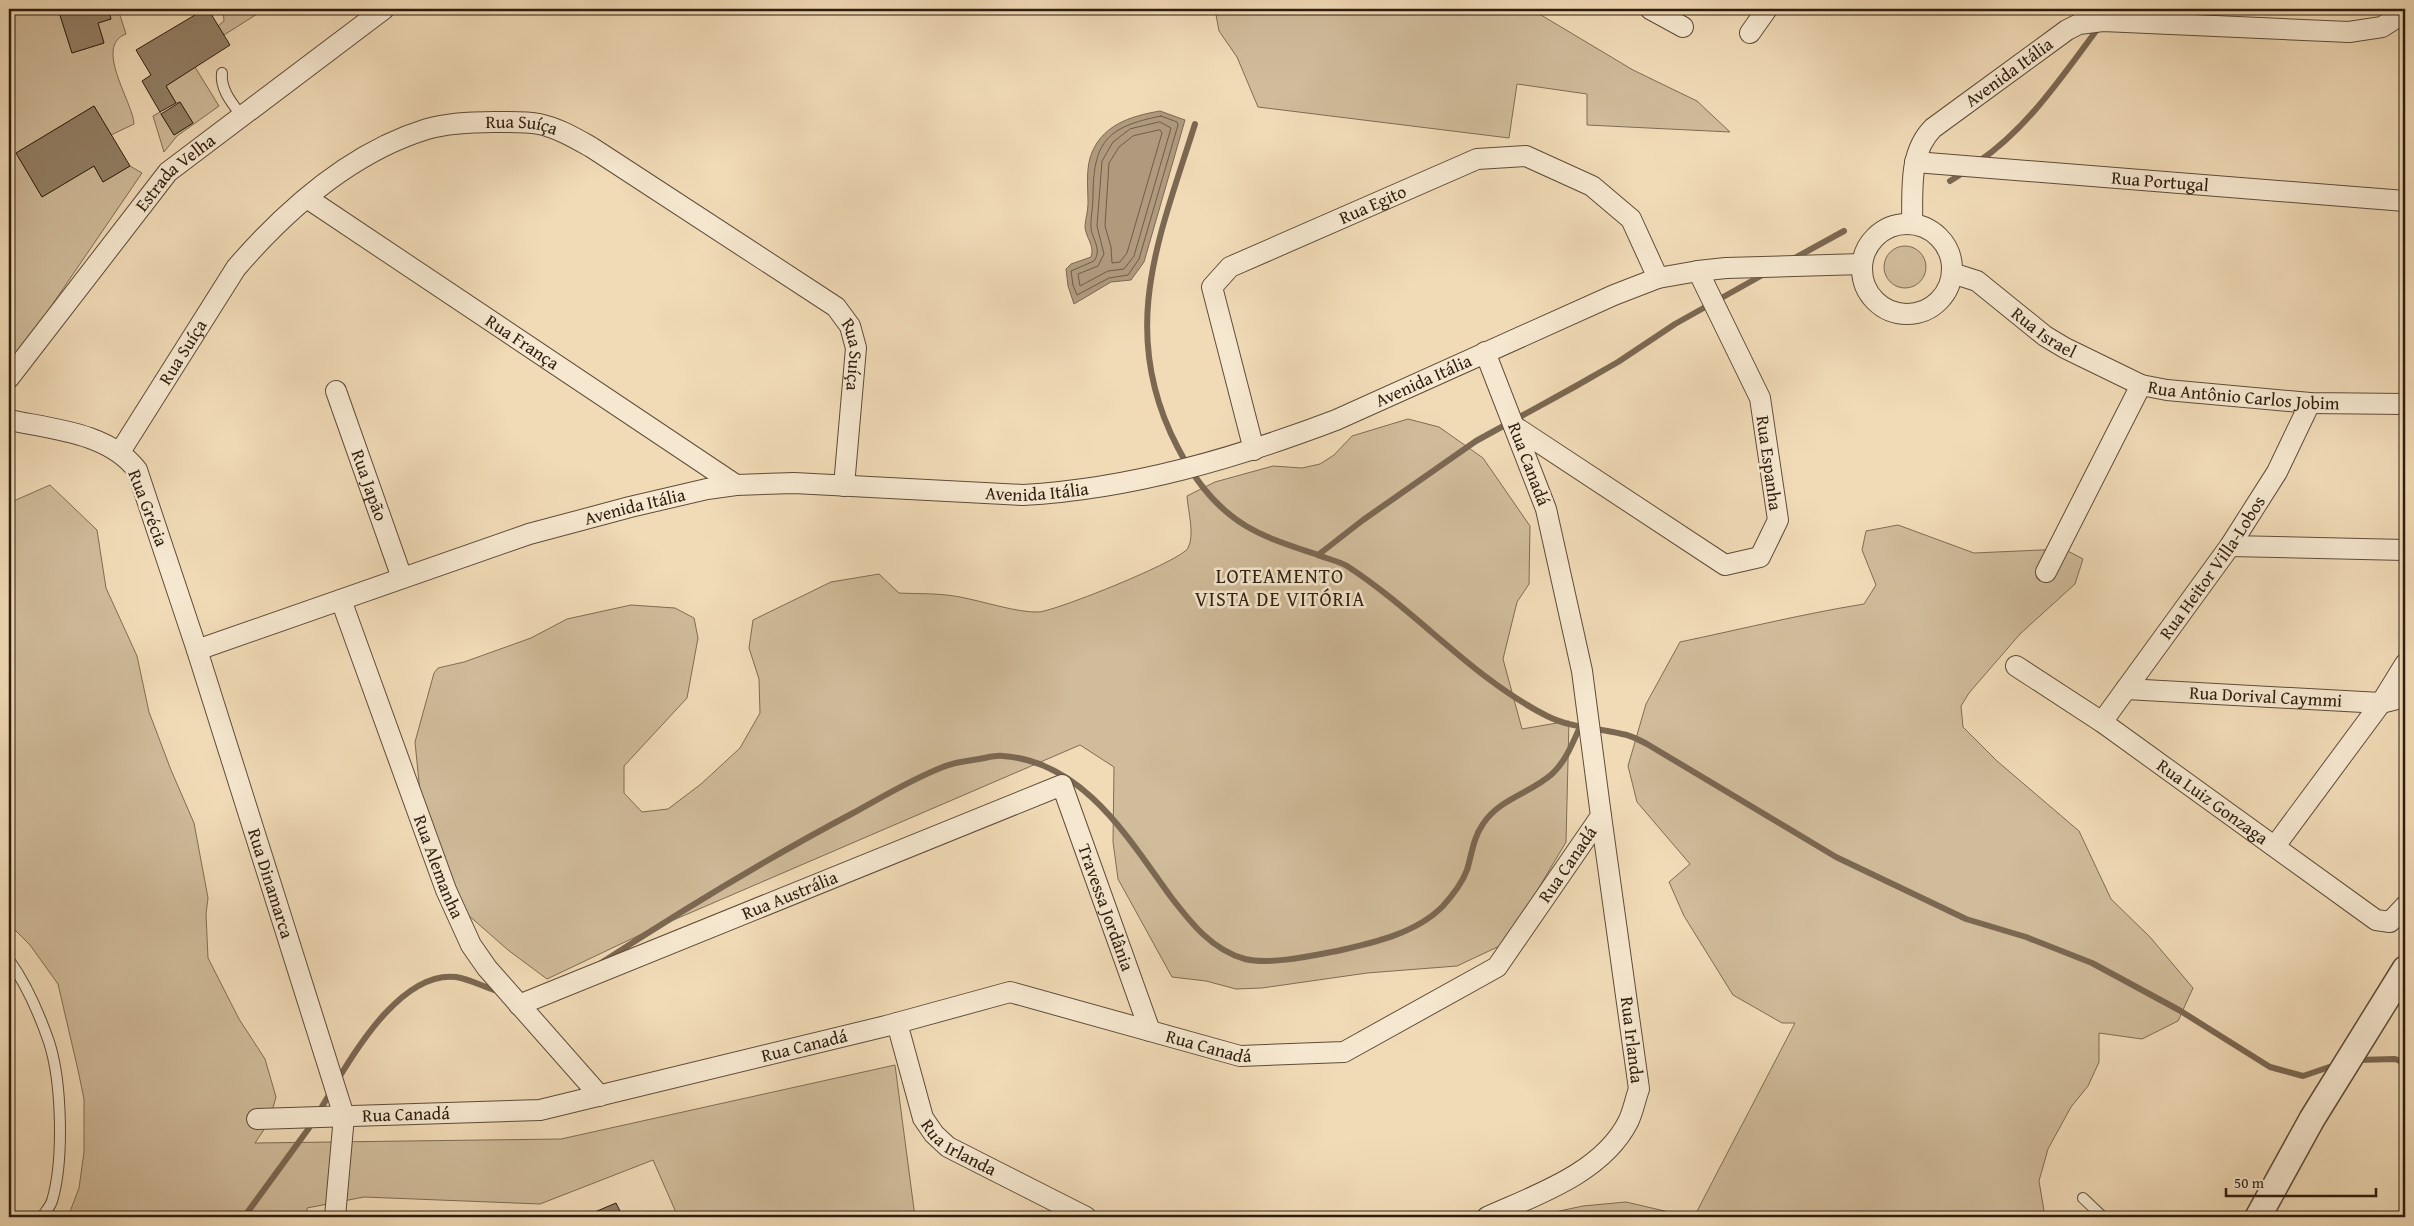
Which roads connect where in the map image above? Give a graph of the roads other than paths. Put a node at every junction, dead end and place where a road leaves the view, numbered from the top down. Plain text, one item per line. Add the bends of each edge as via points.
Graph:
1 (384, 9) edge
2 (1650, 9) edge
3 (1768, 9) edge
4 (2397, 19) edge
5 (1683, 27) dead end
6 (1750, 33) dead end
7 (222, 73) dead end
8 (241, 115) junction
9 (1915, 162) junction
10 (307, 198) junction
11 (2405, 201) edge
12 (1912, 224) junction
13 (1862, 264) junction
14 (1698, 271) junction
15 (1952, 273) junction
16 (1658, 278) junction
17 (1485, 352) junction
18 (9, 378) edge
19 (2141, 385) junction
20 (336, 391) dead end
21 (2310, 403) junction
22 (2405, 404) edge
23 (9, 420) edge
24 (1514, 426) junction
25 (1254, 450) junction
26 (120, 452) junction
27 (736, 485) junction
28 (844, 486) junction
29 (2230, 546) junction
30 (2405, 550) edge
31 (2046, 572) dead end
32 (402, 578) junction
33 (341, 600) junction
34 (198, 650) junction
35 (2405, 664) edge
36 (2016, 666) dead end
37 (2126, 689) junction
38 (2405, 697) edge
39 (2381, 704) junction
40 (2102, 722) junction
41 (1062, 785) joint
42 (1601, 816) junction
43 (2275, 846) junction
44 (2405, 906) edge
45 (9, 960) edge
46 (2405, 969) edge
47 (519, 1004) junction
48 (897, 1023) junction
49 (1150, 1031) junction
50 (600, 1096) junction
51 (344, 1116) junction
52 (257, 1119) dead end
53 (2083, 1198) dead end
54 (42, 1217) edge
55 (335, 1217) edge
56 (1086, 1217) edge
57 (1487, 1217) edge
58 (2103, 1217) edge
59 (2258, 1217) edge

1 - 8 street, Estrada Velha
2 - 5 street
3 - 6 street
4 - 9 street, Avenida Itália via 2382,27 2349,32 2103,21 2079,24 1933,128 1924,137
7 - 8 lane via 229,99
8 - 18 street, Estrada Velha via 168,172
9 - 11 street, Rua Portugal
9 - 12 street, Avenida Itália
10 - 26 street, Rua Suíça via 258,242 236,268
10 - 27 street, Rua França
10 - 28 street, Rua Suíça via 341,172 396,141 450,124 539,124 591,147 827,300 844,316 856,348
12 - 13 street via 1889,228 1879,234 1870,242
12 - 15 street via 1934,232 1942,240 1952,262
13 - 14 street, Avenida Itália
13 - 15 street via 1866,287 1872,297 1885,308 1902,314 1925,310 1935,304 1949,285
14 - 16 street, Avenida Itália
14 - 24 street, Rua Espanha via 1760,398 1778,520 1760,557 1725,565
15 - 19 street, Rua Israel via 1977,281 2058,344
16 - 17 street, Avenida Itália
16 - 25 street, Rua Egito via 1631,219 1592,186 1526,156 1477,159 1230,268 1212,287
17 - 24 street, Rua Canadá
17 - 25 street, Avenida Itália via 1336,420
19 - 21 street, Rua Antônio Carlos Jobim
19 - 31 street, Rua Antônio Carlos Jobim
20 - 32 street, Rua Japão
21 - 22 street, Rua Antônio Carlos Jobim
21 - 29 street, Rua Heitor Villa-Lobos via 2277,472
23 - 26 street, Rua Grécia via 64,431
24 - 42 street, Rua Canadá via 1546,509 1582,671
25 - 28 street, Avenida Itália via 1122,483 1056,493 1023,495
26 - 34 street, Rua Grécia via 137,470 141,480
27 - 28 street, Avenida Itália via 794,483
27 - 32 street, Avenida Itália via 589,517
29 - 30 street
29 - 37 street, Rua Heitor Villa-Lobos
32 - 33 street, Avenida Itália
33 - 34 street, Avenida Itália
33 - 47 street, Rua Alemanha via 458,919 487,968
34 - 51 street, Rua Dinamarca
35 - 39 street
36 - 40 street, Rua Luiz Gonzaga
37 - 39 street, Rua Dorival Caymmi
37 - 40 street, Rua Heitor Villa-Lobos
38 - 39 street, Rua Dorival Caymmi
39 - 43 street
40 - 43 street, Rua Luiz Gonzaga
41 - 47 street, Rua Austrália
41 - 49 street, Travessa Jordânia
42 - 49 street, Rua Canadá via 1497,967 1344,1052 1240,1056
42 - 57 street, Rua Irlanda via 1639,1090 1628,1122 1611,1146 1589,1165 1544,1191
43 - 44 street, Rua Luiz Gonzaga via 2376,920 2390,922
45 - 54 lane via 26,984 49,1044 55,1075 60,1120 58,1172 52,1203
46 - 59 street via 2312,1118
47 - 50 street, Rua Alemanha
48 - 49 street, Rua Canadá via 1010,992
48 - 50 street, Rua Canadá
48 - 56 street, Rua Irlanda via 923,1118 934,1134 948,1147
50 - 51 street, Rua Canadá via 540,1110
51 - 52 street, Rua Canadá
51 - 55 street
53 - 58 lane

